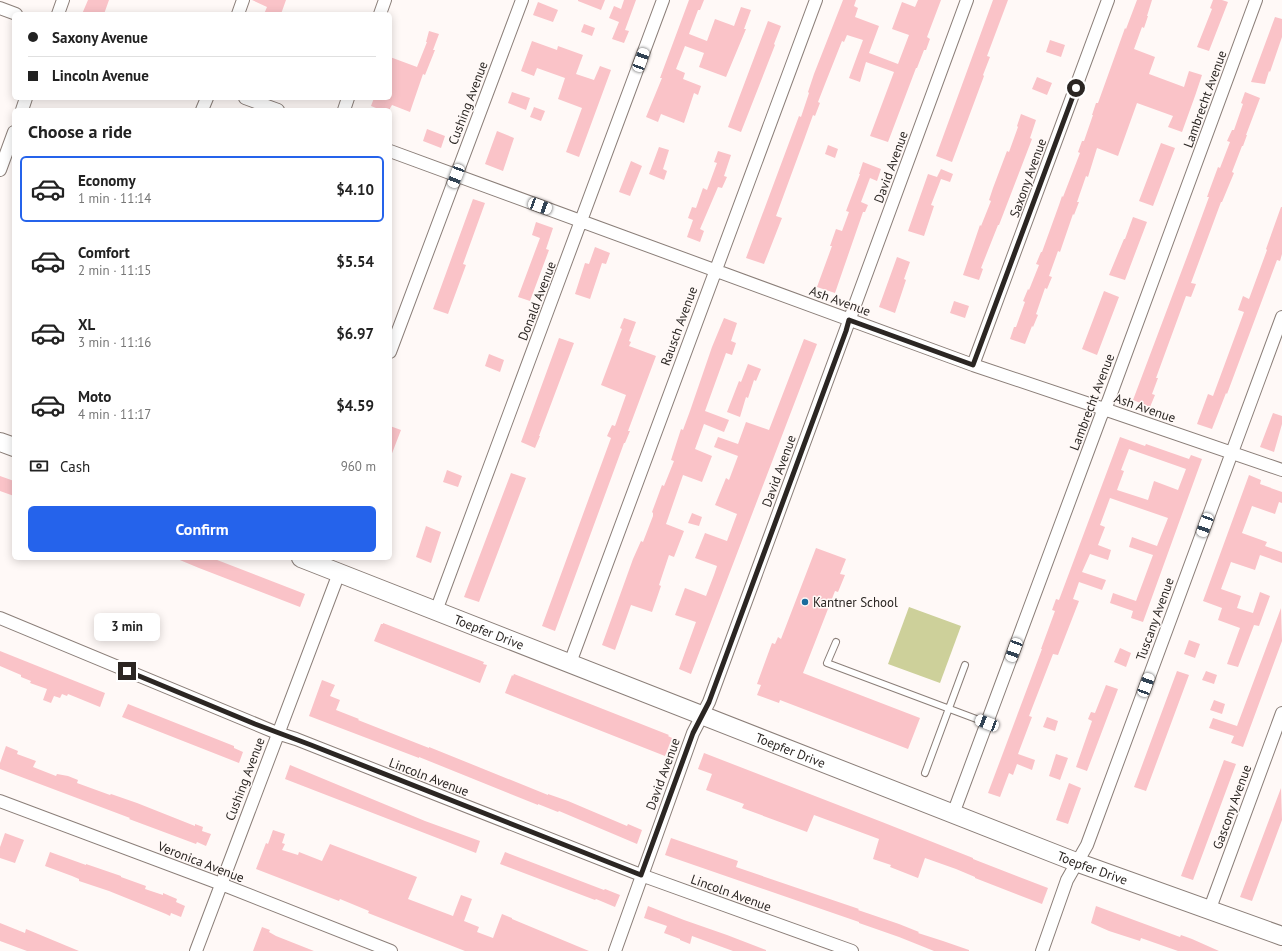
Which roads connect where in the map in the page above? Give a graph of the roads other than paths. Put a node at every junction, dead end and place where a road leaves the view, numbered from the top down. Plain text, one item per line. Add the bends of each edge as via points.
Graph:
1 (63, 0) edge
2 (243, 0) edge
3 (385, 0) edge
4 (522, 0) edge
5 (663, 0) edge
6 (816, 0) edge
7 (967, 0) edge
8 (1108, 0) edge
9 (1256, 0) edge
10 (0, 8) edge
11 (12, 12) edge
12 (59, 12) edge
13 (239, 12) edge
14 (381, 12) edge
15 (250, 100) edge
16 (272, 108) edge
17 (12, 137) edge
18 (392, 152) edge
19 (0, 170) edge
20 (456, 176) junction
21 (581, 221) junction
22 (715, 270) junction
23 (1282, 317) edge
24 (849, 320) junction
25 (392, 347) edge
26 (973, 365) junction
27 (1104, 408) junction
28 (0, 442) edge
29 (12, 446) edge
30 (1232, 453) junction
31 (1282, 470) edge
32 (310, 560) edge
33 (339, 573) junction
34 (436, 611) junction
35 (0, 618) edge
36 (836, 642) dead end
37 (570, 663) junction
38 (964, 665) dead end
39 (948, 708) junction
40 (1282, 713) edge
41 (702, 716) junction
42 (987, 723) junction
43 (278, 733) junction
44 (925, 773) dead end
45 (0, 801) edge
46 (953, 814) junction
47 (1076, 862) junction
48 (641, 875) junction
49 (221, 884) junction
50 (1209, 910) junction
51 (1282, 936) edge
52 (196, 951) edge
53 (391, 951) edge
54 (615, 951) edge
55 (852, 951) edge
56 (1042, 951) edge

1 - 12 street
2 - 13 street
3 - 14 street
4 - 20 street, Cushing Avenue
5 - 21 street, Donald Avenue
6 - 22 street, Rausch Avenue
7 - 24 street, David Avenue
8 - 26 street, Saxony Avenue
9 - 27 street, Lambrecht Avenue
10 - 11 street
15 - 16 street
17 - 19 street
18 - 20 street, Ash Avenue
20 - 21 street, Ash Avenue
20 - 25 street, Cushing Avenue
21 - 22 street, Ash Avenue
21 - 34 street, Donald Avenue
22 - 24 street, Ash Avenue
22 - 37 street, Rausch Avenue
23 - 30 street, Tuscany Avenue
24 - 26 street, Ash Avenue
24 - 41 street, David Avenue
26 - 27 street, Ash Avenue
27 - 30 street, Ash Avenue
27 - 42 street, Lambrecht Avenue
28 - 29 street
30 - 31 street, Ash Avenue
30 - 47 street, Tuscany Avenue via 1087,845
32 - 33 street, Toepfer Drive
33 - 34 street, Toepfer Drive
33 - 43 street, Cushing Avenue
34 - 37 street, Toepfer Drive
35 - 43 street, Lincoln Avenue
36 - 39 lane via 827,663
37 - 41 street, Toepfer Drive
38 - 39 lane
39 - 42 lane
39 - 44 lane
40 - 50 street, Gascony Avenue
41 - 46 street, Toepfer Drive
41 - 48 street, David Avenue via 693,733
42 - 46 street, Lambrecht Avenue
43 - 48 street, Lincoln Avenue
43 - 49 street, Cushing Avenue
45 - 49 street, Veronica Avenue
46 - 47 street, Toepfer Drive
47 - 50 street, Toepfer Drive
47 - 56 street, Tuscany Avenue
48 - 54 street, David Avenue
48 - 55 street, Lincoln Avenue
49 - 52 street, Cushing Avenue
49 - 53 street, Veronica Avenue
50 - 51 street, Toepfer Drive

